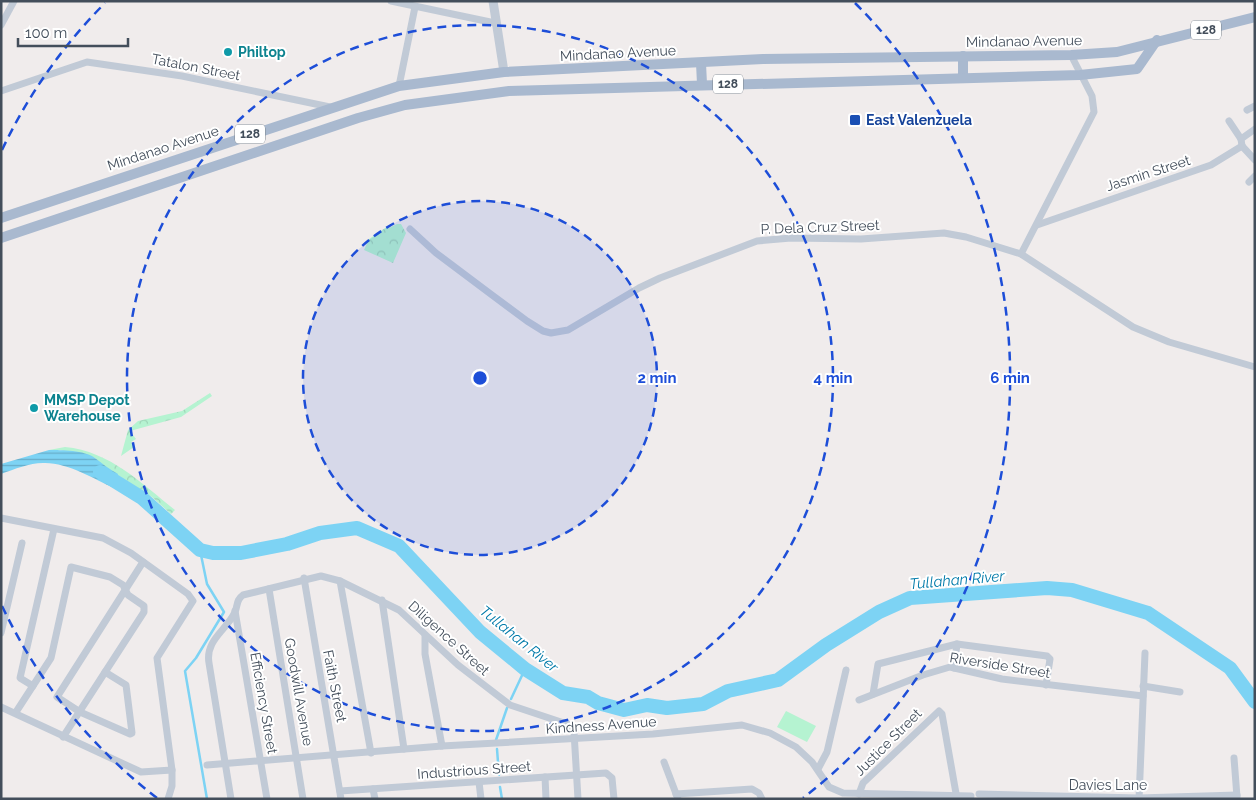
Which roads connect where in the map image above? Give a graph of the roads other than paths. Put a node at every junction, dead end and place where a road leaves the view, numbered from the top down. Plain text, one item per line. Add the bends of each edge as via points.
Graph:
1 (14, 1) edge
2 (391, 1) edge
3 (493, 1) edge
4 (415, 7) junction
5 (1255, 17) edge
6 (495, 23) junction
7 (1, 25) edge
8 (1157, 40) junction
9 (1071, 54) junction
10 (963, 56) junction
11 (701, 63) junction
12 (504, 72) junction
13 (1080, 75) junction
14 (963, 77) junction
15 (702, 84) junction
16 (399, 86) junction
17 (1, 91) edge
18 (1255, 106) edge
19 (330, 107) junction
20 (1247, 110) dead end
21 (1229, 121) dead end
22 (1255, 129) edge
23 (1241, 142) junction
24 (1255, 160) edge
25 (1, 218) edge
26 (1037, 225) junction
27 (410, 229) dead end
28 (1, 238) edge
29 (1020, 254) junction
30 (1255, 367) edge
31 (2, 518) edge
32 (1, 528) edge
33 (54, 529) junction
34 (22, 543) dead end
35 (143, 562) junction
36 (304, 578) junction
37 (340, 581) junction
38 (269, 589) junction
39 (125, 590) junction
40 (382, 600) junction
41 (236, 611) junction
42 (1, 633) edge
43 (425, 635) junction
44 (956, 644) junction
45 (1145, 653) dead end
46 (954, 668) junction
47 (846, 670) dead end
48 (105, 672) junction
49 (33, 686) junction
50 (1046, 686) junction
51 (1143, 686) junction
52 (1180, 692) dead end
53 (873, 694) junction
54 (1142, 696) junction
55 (859, 700) dead end
56 (1, 707) edge
57 (16, 712) junction
58 (80, 712) junction
59 (64, 737) junction
60 (574, 739) junction
61 (442, 746) junction
62 (404, 749) junction
63 (371, 753) junction
64 (336, 756) junction
65 (297, 758) junction
66 (1234, 758) dead end
67 (262, 761) junction
68 (664, 762) dead end
69 (227, 763) junction
70 (207, 765) dead end
71 (818, 769) junction
72 (172, 770) junction
73 (576, 775) junction
74 (545, 777) junction
75 (479, 782) junction
76 (373, 789) junction
77 (340, 791) junction
78 (858, 794) junction
79 (979, 794) dead end
80 (677, 796) edge
81 (761, 796) edge
82 (842, 796) edge
83 (971, 796) dead end
84 (1237, 797) edge
85 (957, 798) edge
86 (1041, 798) edge
87 (1139, 798) edge
88 (168, 799) edge
89 (232, 799) edge
90 (267, 799) edge
91 (303, 799) edge
92 (341, 799) edge
93 (375, 799) edge
94 (481, 799) edge
95 (546, 799) edge
96 (578, 799) edge
97 (614, 799) edge

1 - 7 street
2 - 4 street
3 - 6 street
4 - 6 street
4 - 16 street
5 - 8 main road, Mindanao Avenue / 128
6 - 12 street
8 - 9 main road, Mindanao Avenue / 128 via 1117,52
8 - 13 main road, 128 via 1137,69
9 - 10 main road, Mindanao Avenue / 128
9 - 13 street
10 - 11 main road, Mindanao Avenue / 128
10 - 14 main road
11 - 12 main road, Mindanao Avenue / 128
11 - 15 main road
12 - 16 main road, Mindanao Avenue / 128
13 - 14 main road, 128
13 - 26 street via 1092,96 1094,112
14 - 15 main road, 128
15 - 28 main road, 128 via 509,91 405,105
16 - 19 main road, Mindanao Avenue / 128
17 - 19 street, Tatalon Street via 87,62 182,76
18 - 20 street
19 - 25 main road, Mindanao Avenue / 128
21 - 23 street
22 - 23 street, Jasmin Street
23 - 24 street
23 - 26 street, Jasmin Street via 1211,165
26 - 29 street
27 - 29 street, P. Dela Cruz Street via 436,253 527,321 551,333 568,330 653,282 757,241 944,233
29 - 30 street, P. Dela Cruz Street via 1133,327 1169,342
31 - 32 street
31 - 33 street
33 - 35 street via 103,538
33 - 49 street via 20,678
34 - 42 street
35 - 39 street
35 - 72 street via 188,594 192,601 157,658
36 - 37 street, Diligence Street via 321,576
36 - 38 street, Diligence Street
36 - 64 street, Faith Street
37 - 40 street, Diligence Street
37 - 63 street
38 - 41 street, Diligence Street via 243,595
38 - 65 street, Goodwill Avenue
39 - 48 street via 144,606 144,612
39 - 49 street via 110,577 73,566 50,658
39 - 58 street via 58,695
40 - 43 street, Diligence Street via 399,610
40 - 62 street
41 - 67 street, Efficiency Street
41 - 69 street, Diligence Street via 216,636 208,656
43 - 60 street, Diligence Street via 500,699 567,723 572,728
43 - 61 street via 424,654
44 - 46 street
44 - 50 street via 1047,656 1050,659
44 - 53 street via 878,664
45 - 51 street
46 - 50 street, Riverside Street
46 - 53 street, Riverside Street via 944,667
47 - 71 street via 827,752
48 - 58 street
48 - 58 street via 126,685 132,733 127,734
49 - 57 street
50 - 54 street, Riverside Street
51 - 52 street
51 - 54 street
53 - 55 street, Riverside Street
54 - 87 street
56 - 57 street
57 - 59 street
58 - 59 street
59 - 72 street via 142,772
60 - 61 street, Kindness Avenue
60 - 71 street, Kindness Avenue via 748,726 790,743
60 - 73 street
61 - 62 street, Kindness Avenue
62 - 63 street, Kindness Avenue
63 - 64 street, Kindness Avenue
64 - 65 street, Kindness Avenue
64 - 77 street, Faith Street
65 - 67 street, Kindness Avenue
65 - 91 street, Goodwill Avenue
66 - 84 street
67 - 69 street, Kindness Avenue
67 - 90 street, Efficiency Street
68 - 80 street
69 - 70 street, Kindness Avenue
69 - 89 street, Diligence Street
71 - 82 street, Kindness Avenue via 829,787
72 - 88 street
73 - 74 street, Industrious Street
73 - 96 street
73 - 97 street, Industrious Street via 609,774
74 - 75 street, Industrious Street
74 - 95 street
75 - 76 street, Industrious Street
75 - 94 street
76 - 77 street, Industrious Street
76 - 93 street
77 - 92 street, Faith Street
78 - 82 street, Kindness Avenue
78 - 85 street, Kindness Avenue
78 - 85 street, Justice Street via 863,784 939,711
79 - 86 street, Davies Lane
80 - 81 street via 725,789 752,790
83 - 85 street, Kindness Avenue
84 - 87 street, Davies Lane
86 - 87 street, Davies Lane

